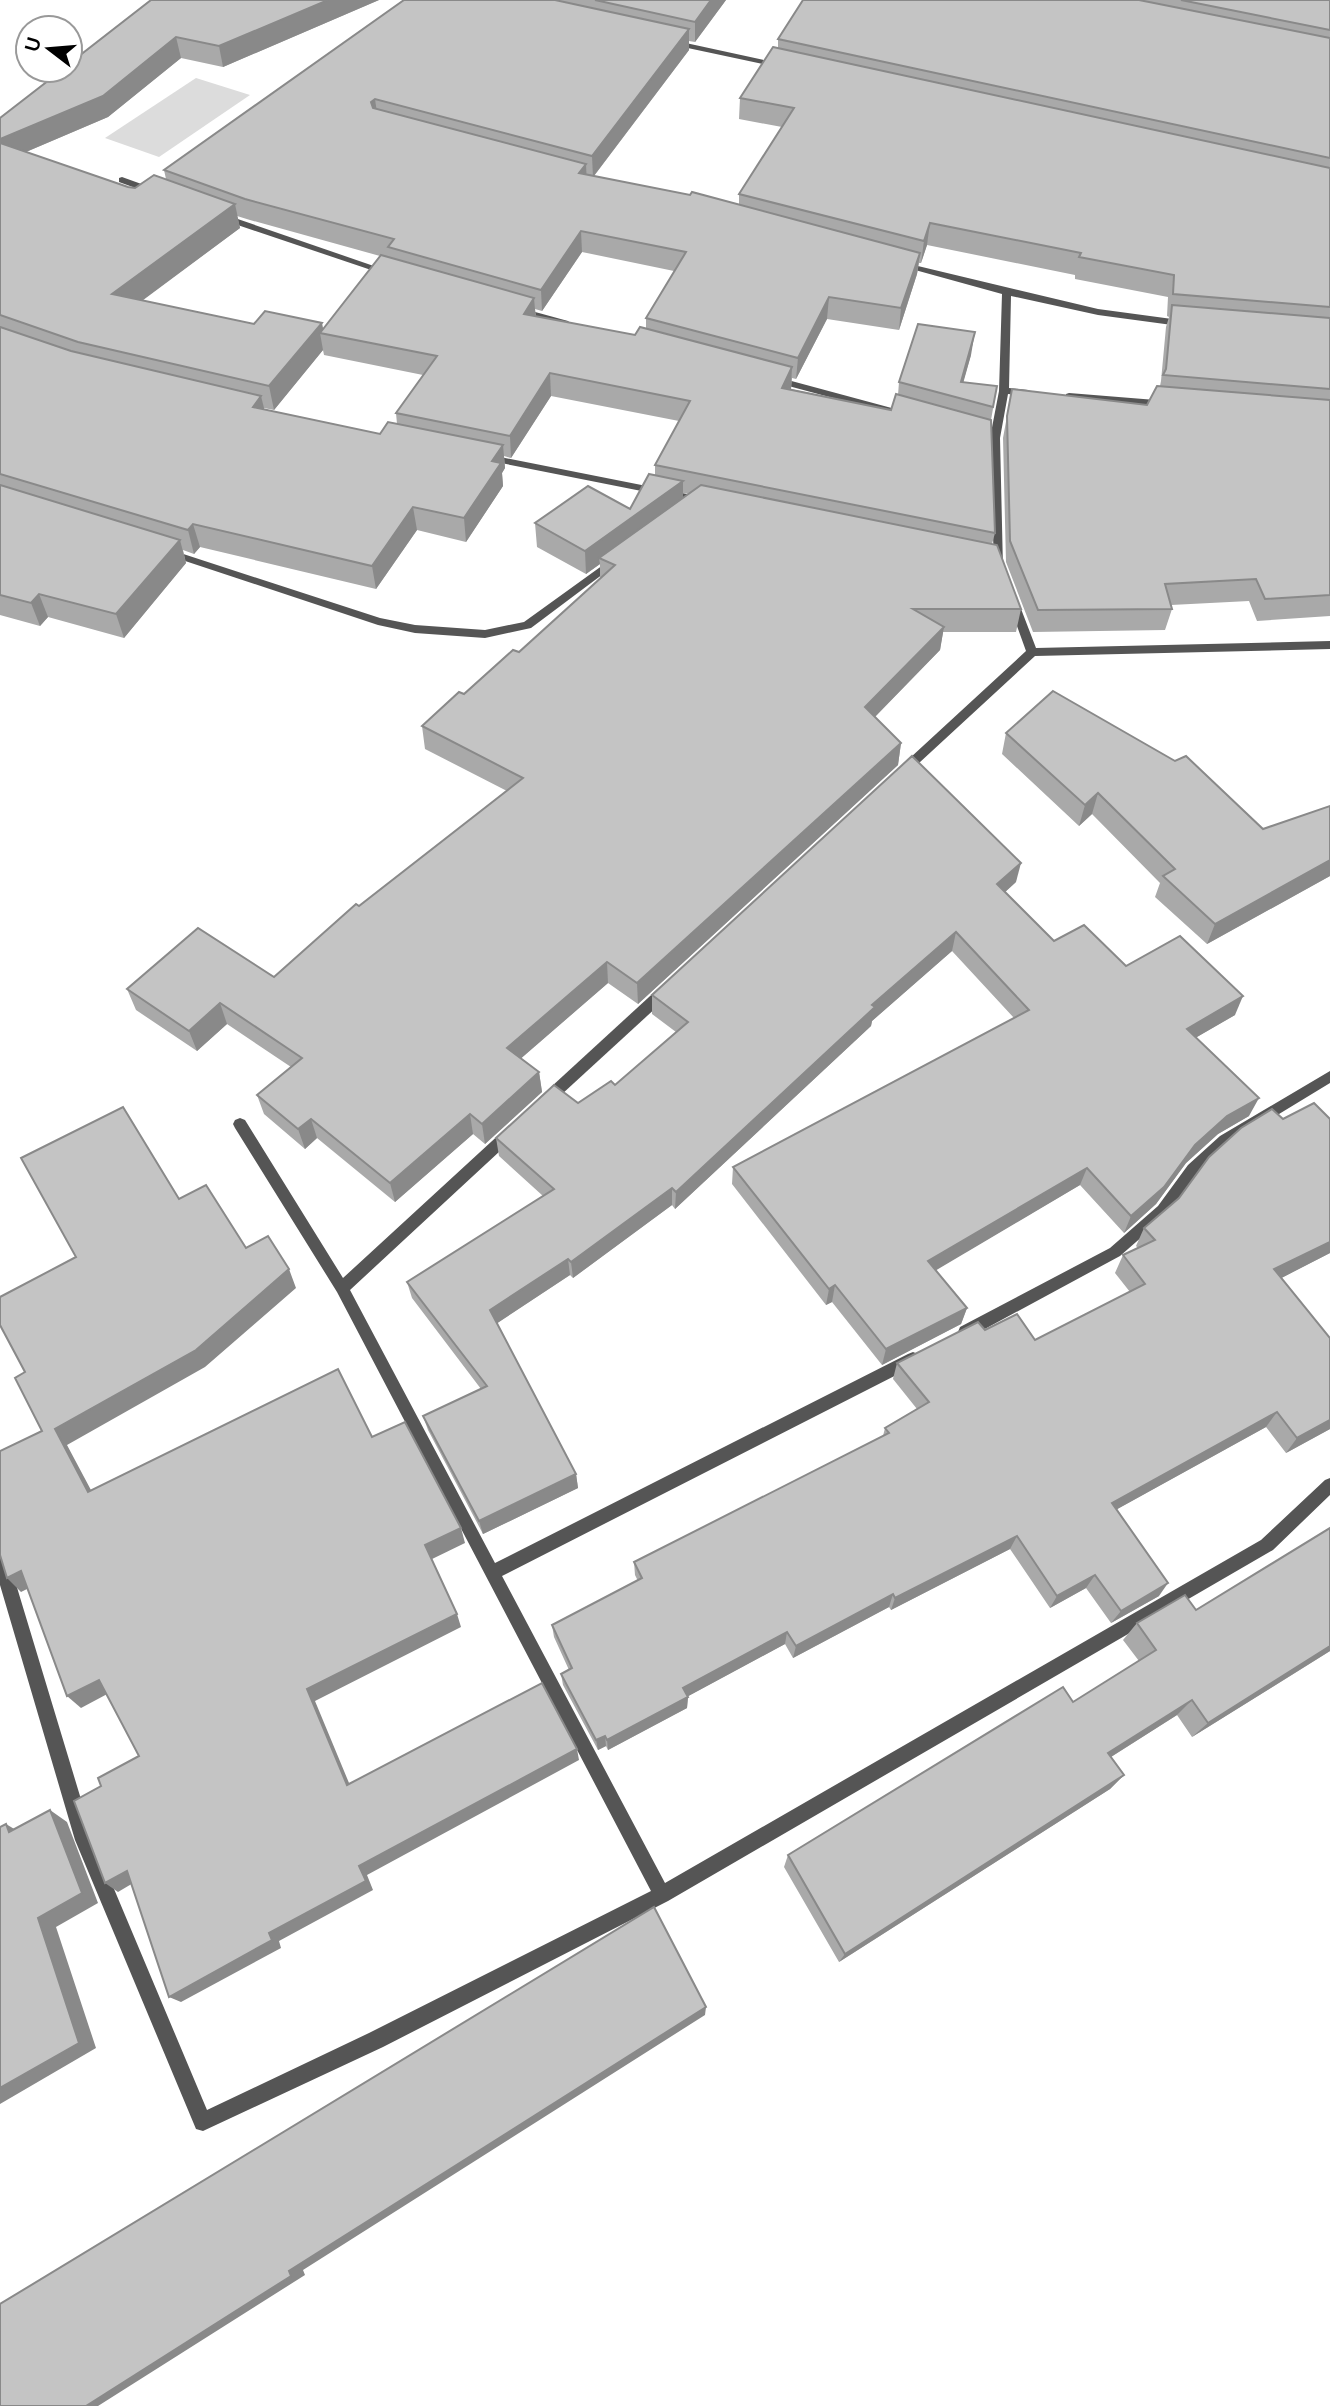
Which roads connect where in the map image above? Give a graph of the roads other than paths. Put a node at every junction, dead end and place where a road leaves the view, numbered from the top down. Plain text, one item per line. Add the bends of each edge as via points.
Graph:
1 (656, 39) edge
2 (791, 68) edge
3 (122, 180) dead end
4 (161, 194) edge
5 (213, 213) edge
6 (887, 260) edge
7 (396, 275) edge
8 (1007, 292) junction
9 (501, 306) edge
10 (1204, 326) edge
11 (581, 327) edge
12 (768, 377) edge
13 (1004, 391) junction
14 (1045, 394) edge
15 (1058, 396) edge
16 (1181, 405) edge
17 (902, 413) edge
18 (982, 435) edge
19 (995, 439) junction
20 (470, 454) edge
21 (701, 500) junction
22 (715, 503) edge
23 (690, 508) edge
24 (154, 547) edge
25 (625, 555) edge
26 (985, 560) edge
27 (998, 563) junction
28 (1003, 576) edge
29 (1008, 589) edge
30 (1330, 645) edge
31 (1032, 652) junction
32 (888, 785) edge
33 (672, 984) edge
34 (1330, 1076) edge
35 (538, 1108) edge
36 (240, 1124) dead end
37 (517, 1126) edge
38 (342, 1288) junction
39 (955, 1337) edge
40 (930, 1350) edge
41 (1330, 1485) edge
42 (1, 1561) edge
43 (494, 1572) junction
44 (662, 1895) junction

1 - 2 street
3 - 4 street
5 - 7 street
6 - 8 street
8 - 10 street via 1098,312
8 - 13 street
9 - 11 street
12 - 17 street
13 - 14 street
13 - 19 street
15 - 16 street
18 - 19 street
19 - 27 street
20 - 21 street
21 - 22 street
21 - 23 street
24 - 25 street via 378,621 485,634 527,625
26 - 27 street
27 - 28 street
29 - 31 street
30 - 31 street
31 - 32 street
33 - 35 street
34 - 39 street via 1225,1140 1194,1169 1163,1210 1115,1252
36 - 38 street
37 - 38 street
38 - 43 street
40 - 43 street
41 - 44 street via 1267,1545
42 - 44 street via 84,1840 203,2122
43 - 44 street

